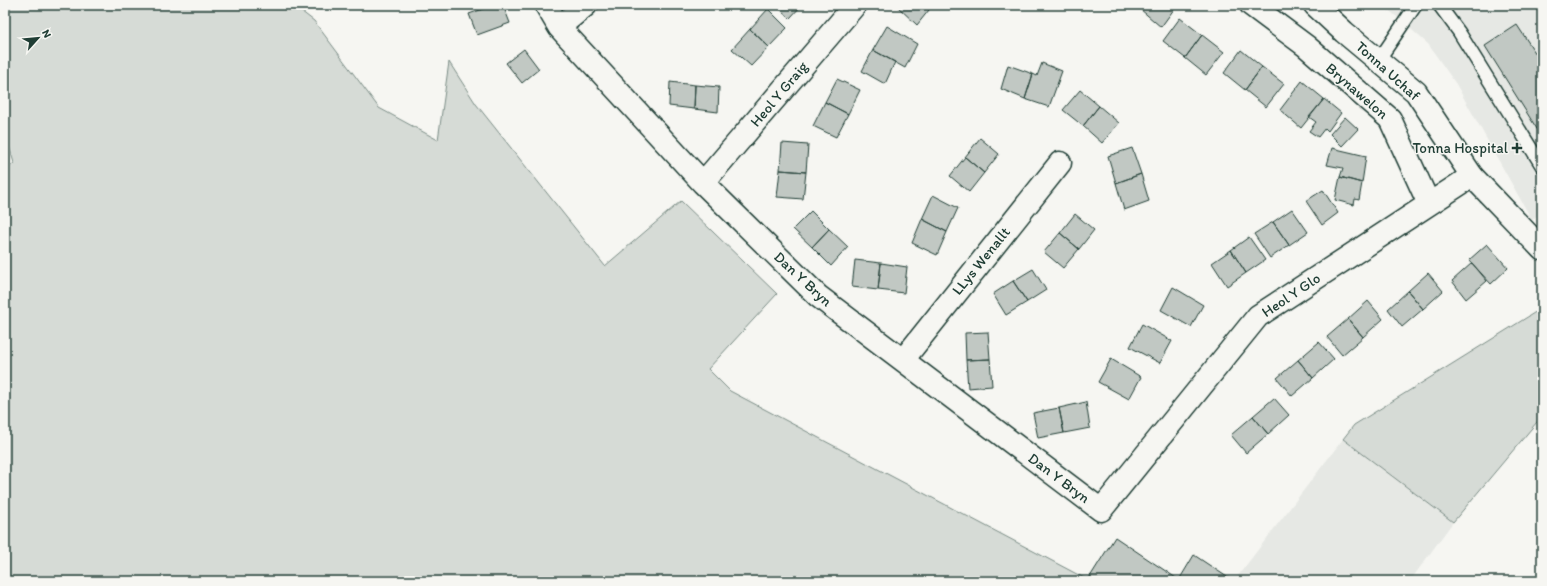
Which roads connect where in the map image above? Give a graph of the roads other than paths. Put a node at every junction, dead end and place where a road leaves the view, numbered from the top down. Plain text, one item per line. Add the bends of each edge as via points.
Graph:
1 (546, 5) edge
2 (586, 5) edge
3 (855, 5) edge
4 (1251, 5) edge
5 (1315, 5) edge
6 (1416, 5) edge
7 (1439, 5) edge
8 (559, 27) junction
9 (1378, 61) junction
10 (1060, 163) dead end
11 (1542, 166) edge
12 (1472, 176) junction
13 (704, 182) junction
14 (1429, 204) junction
15 (1542, 249) edge
16 (902, 360) junction
17 (1101, 510) joint

1 - 8 street, Dan Y Bryn
2 - 8 street
3 - 13 street, Heol Y Graig
4 - 14 street, Brynawelon via 1306,46 1390,119
5 - 9 street, Tonna Uchaf
6 - 9 lane
7 - 11 lane via 1459,32
8 - 13 street, Dan Y Bryn
9 - 12 street, Tonna Uchaf via 1416,92
10 - 16 street, LLys Wenallt
12 - 14 street, Heol Y Glo
12 - 15 street, Tonna Uchaf
13 - 16 street, Dan Y Bryn via 818,296
14 - 17 street, Heol Y Glo via 1258,316
16 - 17 street, Dan Y Bryn

